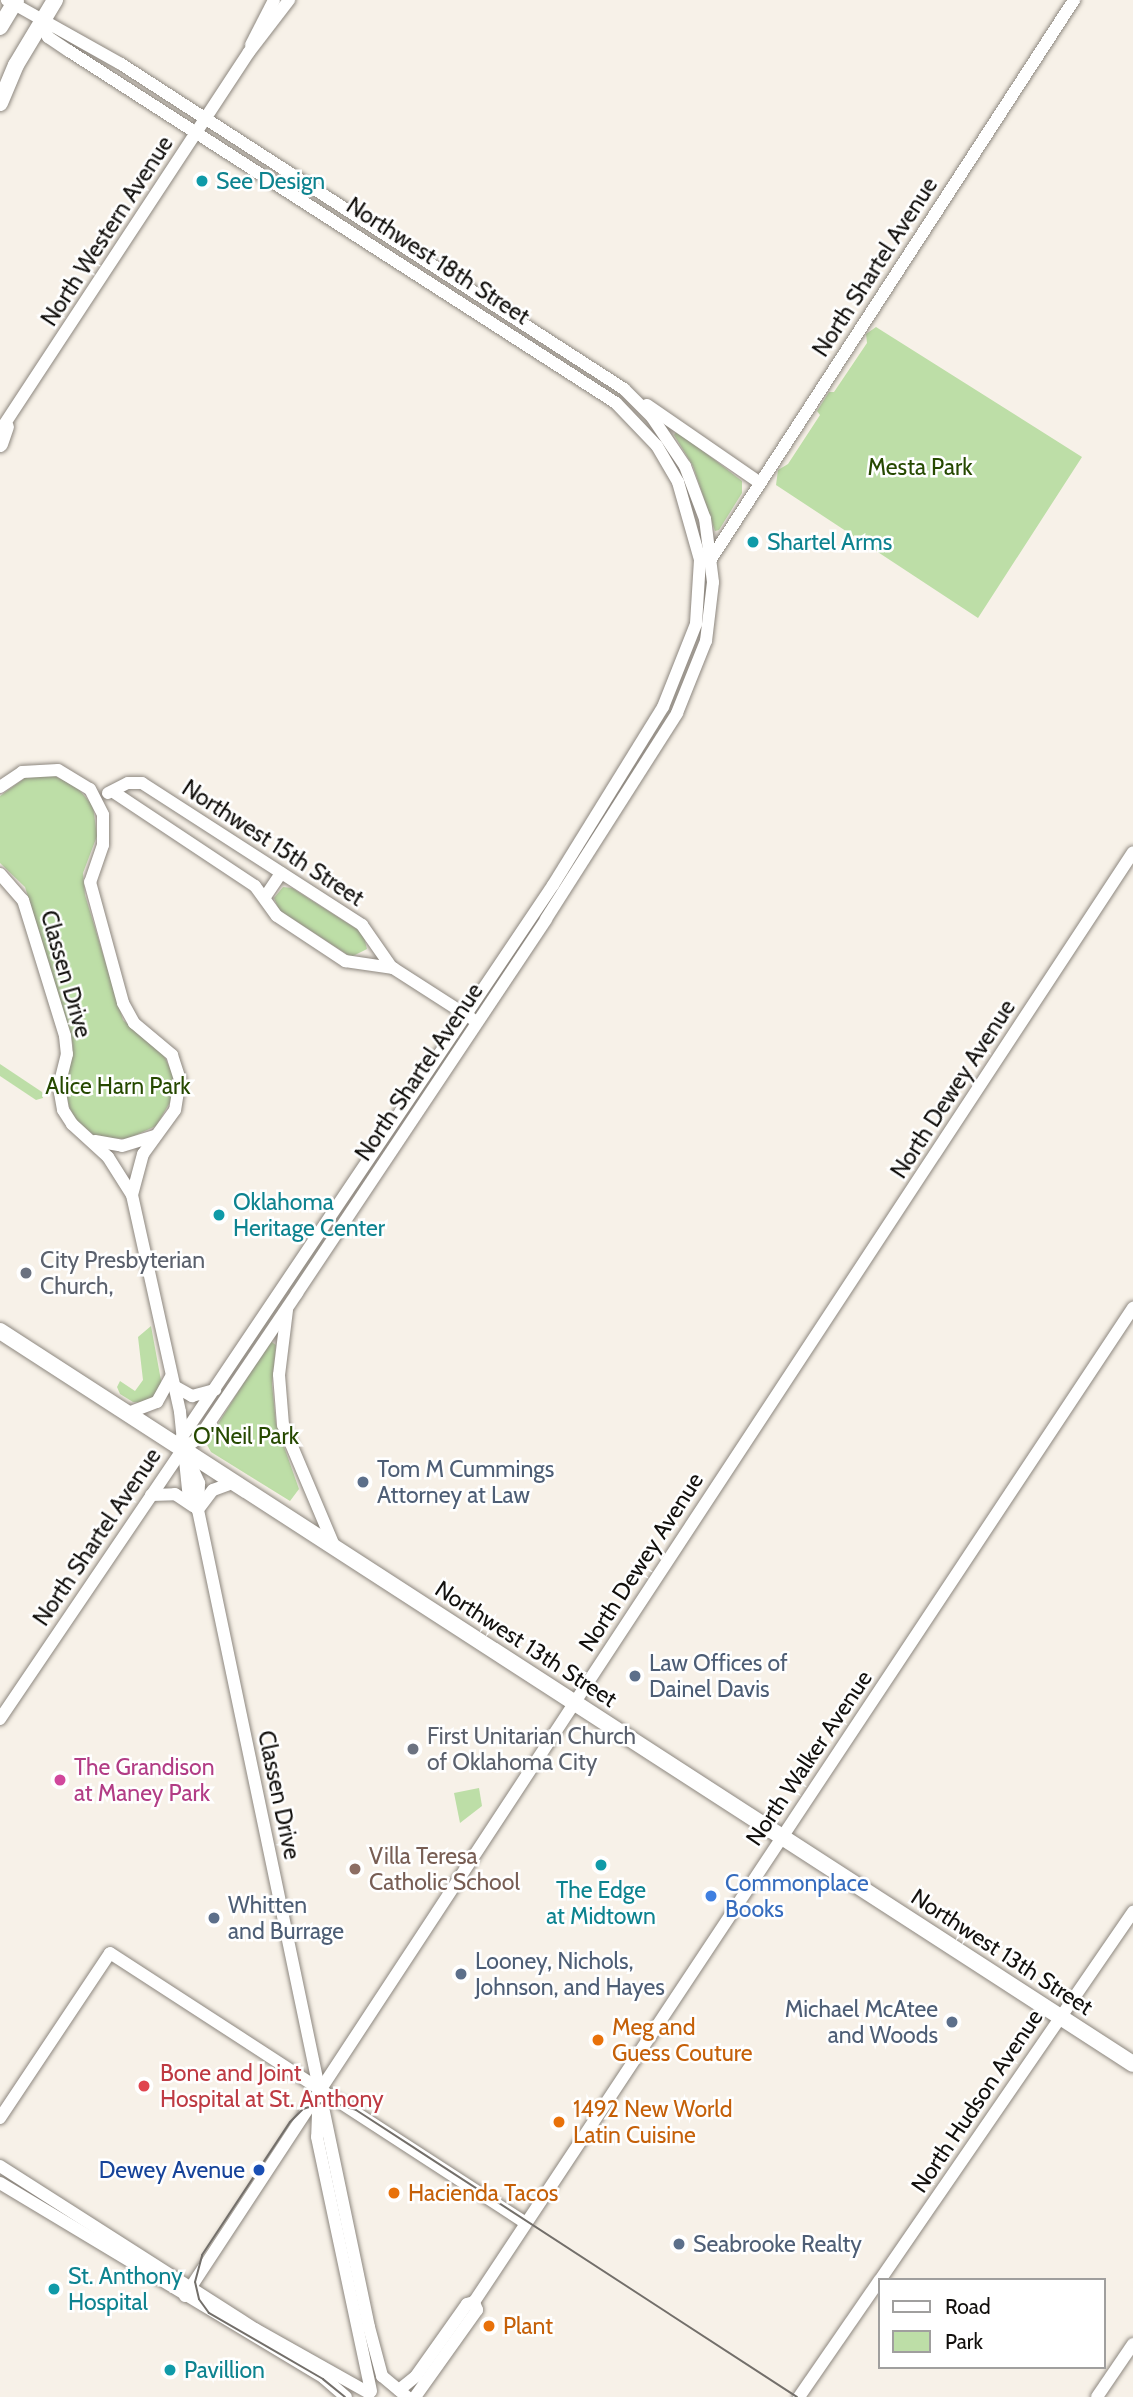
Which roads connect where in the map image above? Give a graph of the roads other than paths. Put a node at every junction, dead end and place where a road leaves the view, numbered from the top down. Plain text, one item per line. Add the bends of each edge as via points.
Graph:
1 (55, 0) edge
2 (274, 0) edge
3 (289, 0) edge
4 (1074, 0) edge
5 (12, 1) edge
6 (41, 23) junction
7 (0, 27) edge
8 (248, 52) junction
9 (139, 76) junction
10 (130, 91) junction
11 (0, 103) edge
12 (205, 119) junction
13 (196, 132) junction
14 (624, 389) junction
15 (3, 429) edge
16 (0, 444) edge
17 (760, 483) junction
18 (712, 557) junction
19 (701, 574) junction
20 (0, 787) edge
21 (116, 793) junction
22 (96, 797) junction
23 (1133, 852) edge
24 (281, 873) junction
25 (0, 874) edge
26 (265, 897) junction
27 (393, 968) junction
28 (472, 1019) junction
29 (155, 1136) junction
30 (90, 1139) junction
31 (132, 1195) junction
32 (284, 1285) junction
33 (287, 1307) junction
34 (1133, 1308) edge
35 (0, 1331) edge
36 (172, 1381) junction
37 (215, 1390) junction
38 (128, 1413) junction
39 (183, 1443) junction
40 (235, 1482) junction
41 (151, 1495) junction
42 (198, 1510) junction
43 (334, 1546) junction
44 (574, 1702) junction
45 (0, 1720) edge
46 (783, 1836) junction
47 (1133, 1912) edge
48 (1060, 2017) junction
49 (1133, 2064) edge
50 (320, 2089) junction
51 (0, 2118) edge
52 (0, 2166) edge
53 (0, 2183) edge
54 (525, 2223) junction
55 (881, 2278) edge
56 (878, 2283) edge
57 (188, 2292) junction
58 (474, 2302) junction
59 (1133, 2344) edge
60 (401, 2392) edge
61 (368, 2393) edge
62 (346, 2397) edge
63 (415, 2397) edge
64 (799, 2397) edge
65 (1097, 2397) edge

1 - 6 main road
2 - 8 street, North Western Avenue
3 - 8 street, North Western Avenue
4 - 17 street, North Shartel Avenue
5 - 6 street, Northwest 18th Street
5 - 7 main road
6 - 9 street, Northwest 18th Street via 56,25
6 - 10 street, Northwest 18th Street via 48,37
6 - 11 main road
8 - 12 street, North Western Avenue
9 - 10 street
9 - 12 street, Northwest 18th Street
10 - 13 street, Northwest 18th Street
12 - 13 street, North Western Avenue
12 - 14 street, Northwest 18th Street
13 - 15 street, North Western Avenue
13 - 19 street, Northwest 18th Street via 625,411 657,446 678,482
14 - 17 street
14 - 18 street, Northwest 18th Street via 652,417 685,466 705,519
15 - 16 main road
17 - 18 street, North Shartel Avenue
18 - 19 street, North Shartel Avenue
18 - 28 street, North Shartel Avenue via 706,641 677,713
19 - 28 street, North Shartel Avenue via 696,624 669,696
20 - 22 street via 22,772 51,769 78,780
21 - 22 street, Northwest 15th Street
21 - 24 street, Northwest 15th Street via 128,783 142,783
21 - 26 street, Northwest 15th Street
22 - 29 street, Classen Drive via 105,832 90,882 123,1003 134,1023 167,1049 179,1071 177,1103
23 - 44 street, North Dewey Avenue
24 - 26 street
24 - 27 street, Northwest 15th Street via 362,925
25 - 30 street, Classen Drive via 23,900 67,1044 59,1087 63,1110
26 - 27 street, Northwest 15th Street via 277,916 345,961
27 - 28 street, Northwest 15th Street
28 - 32 street, North Shartel Avenue
28 - 33 street, North Shartel Avenue
29 - 30 street via 122,1146
29 - 31 street, Classen Drive via 141,1160
30 - 31 street, Classen Drive
31 - 36 street, Classen Drive
32 - 33 street
32 - 37 street, North Shartel Avenue
33 - 39 street, North Shartel Avenue via 199,1438
33 - 43 street via 279,1375 283,1425
34 - 46 street, North Walker Avenue
35 - 38 main road, Northwest 13th Street
36 - 37 street via 192,1396
36 - 38 street via 157,1402
36 - 39 street, Classen Drive
37 - 39 street, North Shartel Avenue
38 - 39 main road, Northwest 13th Street
39 - 40 main road, Northwest 13th Street
39 - 41 street, North Shartel Avenue
39 - 42 street, Classen Drive via 199,1483
40 - 42 street via 212,1490
40 - 43 main road, Northwest 13th Street
41 - 42 street via 175,1494
41 - 45 street, North Shartel Avenue
42 - 50 street, Classen Drive
43 - 44 main road, Northwest 13th Street
44 - 46 main road, Northwest 13th Street
44 - 50 street, North Dewey Avenue
46 - 48 main road, Northwest 13th Street
46 - 54 street, North Walker Avenue
47 - 48 street, North Hudson Avenue
48 - 49 main road, Northwest 13th Street
48 - 55 street, North Hudson Avenue
50 - 51 street via 110,1953
50 - 54 street
50 - 57 street, North Dewey Avenue
50 - 60 street, Classen Drive via 379,2368
50 - 61 street, Classen Drive via 317,2137
52 - 57 street
53 - 57 street
54 - 58 street, North Walker Avenue
56 - 64 street, North Hudson Avenue
57 - 61 street
57 - 62 street via 324,2378
58 - 60 street, North Walker Avenue via 467,2304
58 - 63 street, North Walker Avenue via 477,2310
59 - 65 street
60 - 61 street

